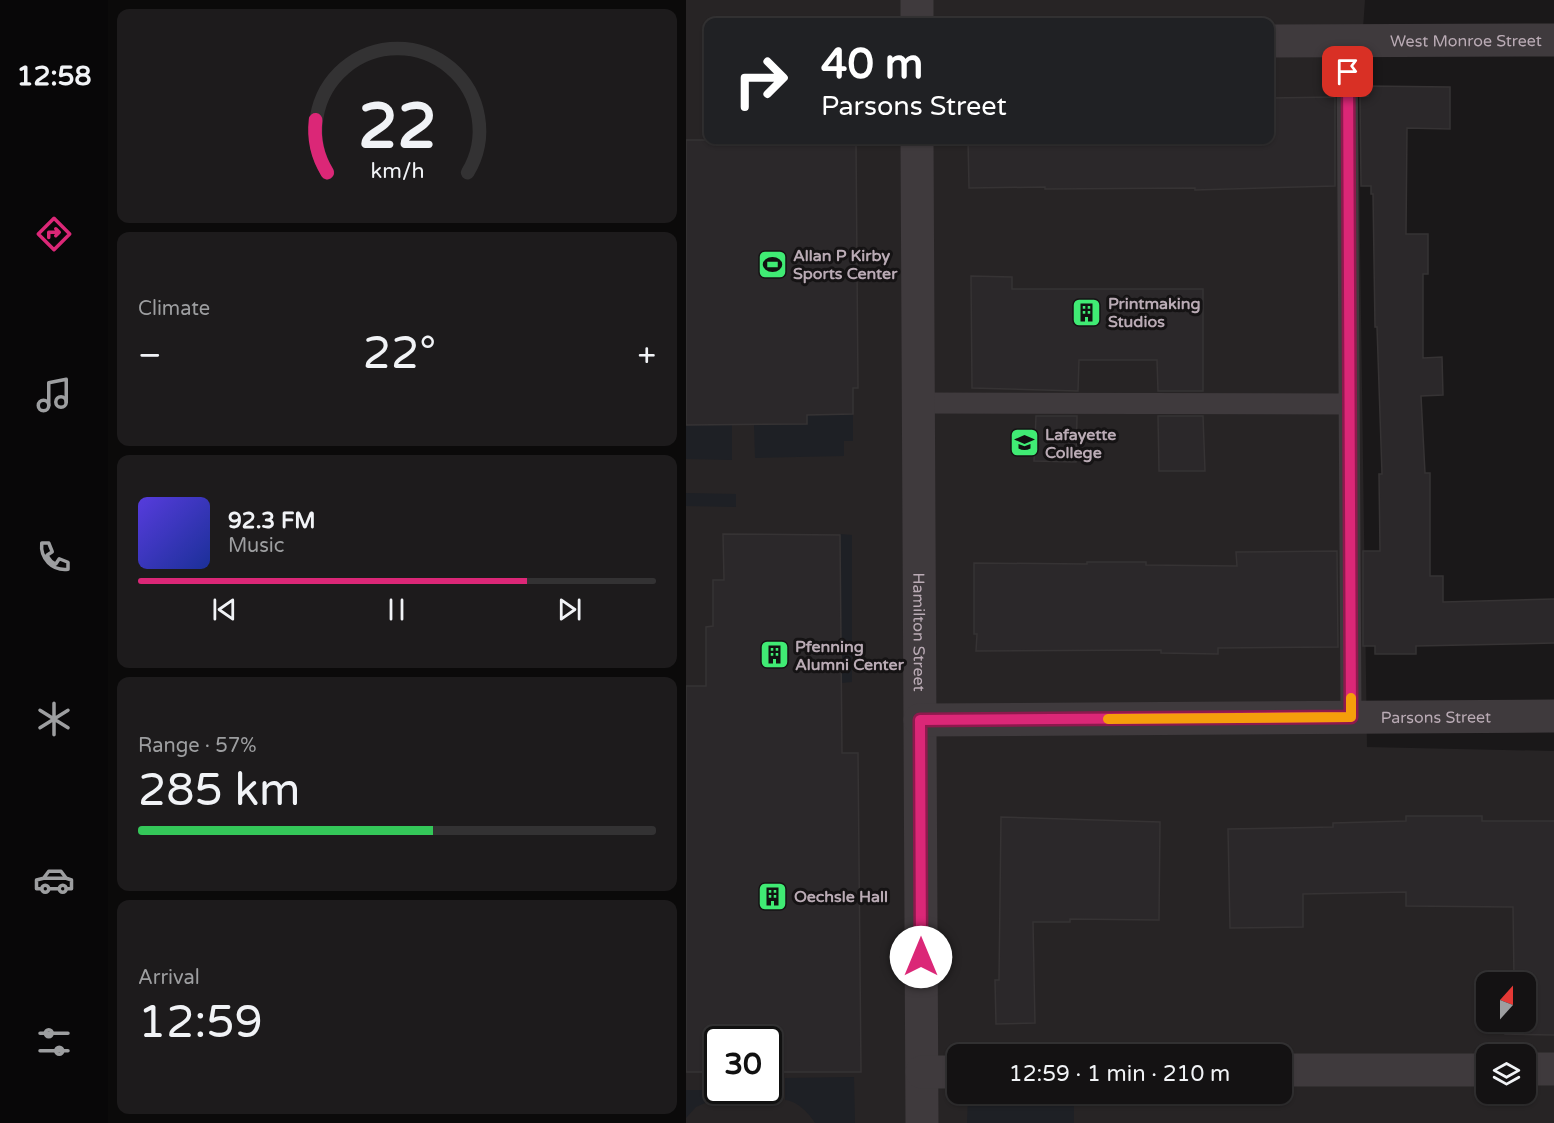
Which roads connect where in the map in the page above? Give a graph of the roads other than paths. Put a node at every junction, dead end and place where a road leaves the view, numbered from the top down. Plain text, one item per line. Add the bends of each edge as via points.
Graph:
1 (917, 0) edge
2 (917, 18) edge
3 (1554, 40) edge
4 (1274, 41) edge
5 (1347, 41) junction
6 (917, 144) edge
7 (918, 403) junction
8 (1349, 404) junction
9 (1554, 716) edge
10 (1351, 717) junction
11 (920, 720) junction
12 (1554, 1069) edge
13 (1292, 1070) edge
14 (1476, 1070) edge
15 (1536, 1070) edge
16 (922, 1072) junction
17 (947, 1072) edge
18 (922, 1123) edge

1 - 2 street
3 - 5 street, West Monroe Street
4 - 5 street, West Monroe Street
5 - 8 lane
6 - 7 street, Hamilton Street
7 - 8 lane
7 - 11 street, Hamilton Street
8 - 10 lane
9 - 10 street, Parsons Street
10 - 11 street, Parsons Street
11 - 16 street, Hamilton Street
12 - 15 street
13 - 14 street
16 - 17 street
16 - 18 street, Hamilton Street

